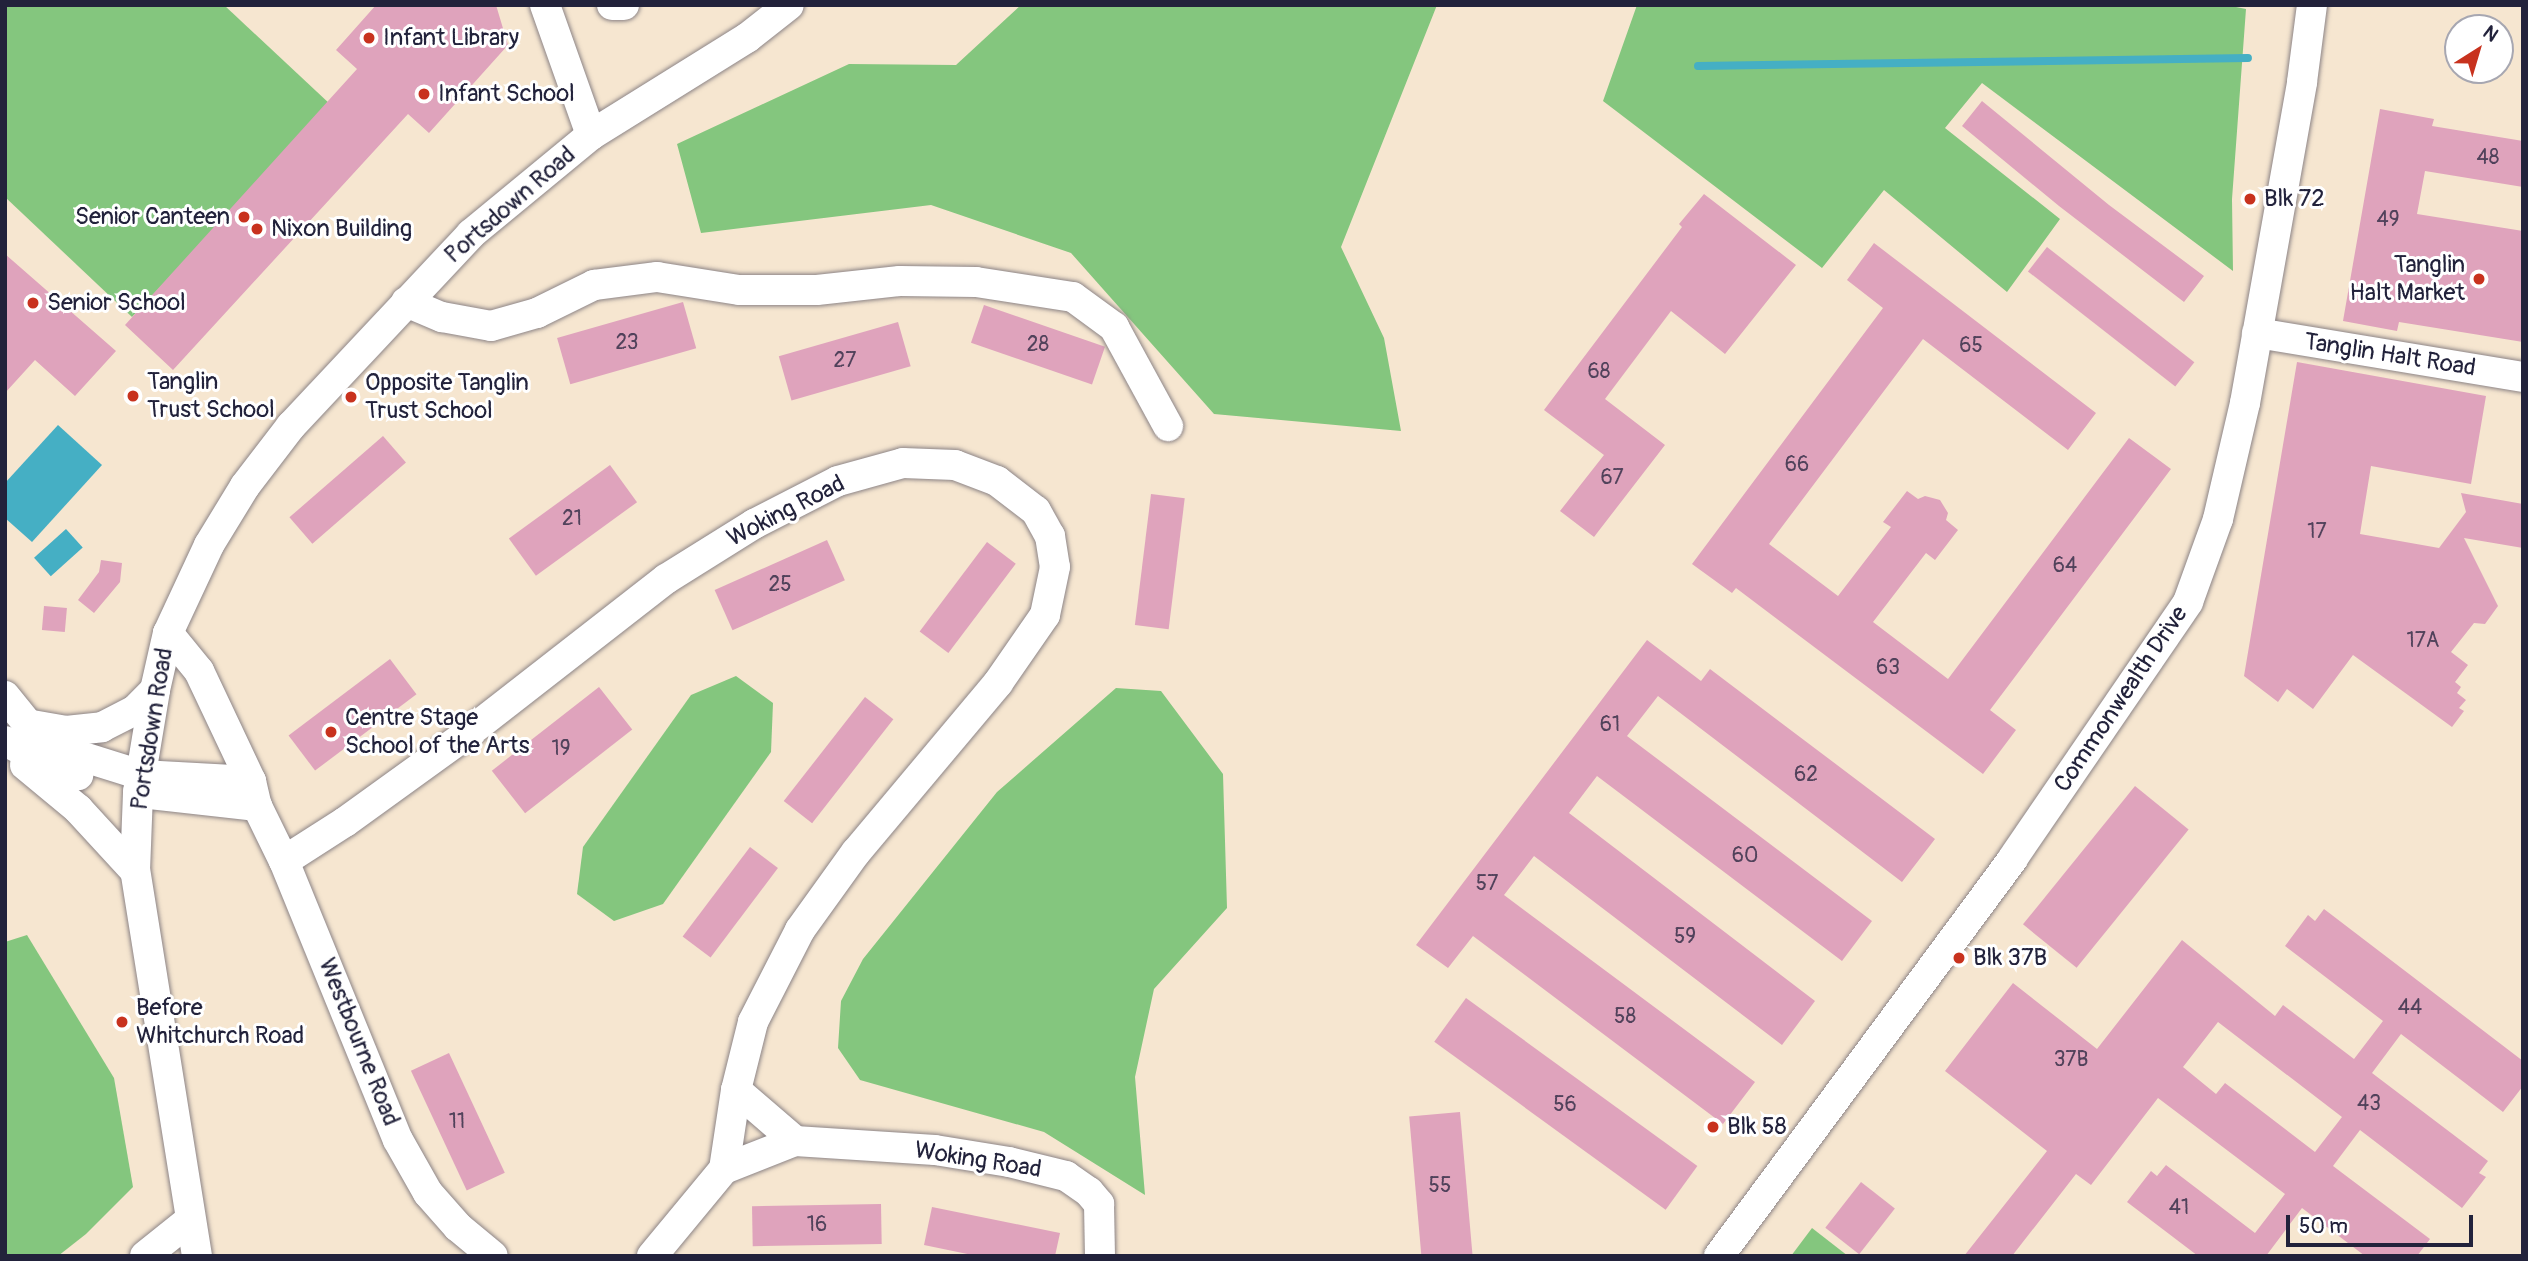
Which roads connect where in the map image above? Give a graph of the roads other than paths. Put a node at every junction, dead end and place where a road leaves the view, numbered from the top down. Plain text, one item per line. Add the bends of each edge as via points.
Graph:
1 (545, 5) edge
2 (612, 5) edge
3 (624, 5) edge
4 (789, 5) edge
5 (2312, 5) edge
6 (591, 135) junction
7 (406, 302) junction
8 (2257, 333) junction
9 (2523, 377) edge
10 (1168, 426) dead end
11 (168, 633) junction
12 (155, 690) junction
13 (5, 696) edge
14 (13, 736) edge
15 (140, 784) junction
16 (254, 794) junction
17 (284, 861) junction
18 (135, 872) junction
19 (736, 1090) junction
20 (795, 1142) junction
21 (724, 1169) junction
22 (190, 1220) junction
23 (145, 1256) edge
24 (197, 1256) edge
25 (493, 1256) edge
26 (652, 1256) edge
27 (1100, 1256) edge
28 (1719, 1256) edge

1 - 6 street
2 - 3 street
4 - 6 street, Portsdown Road via 747,38
5 - 8 street, Commonwealth Drive
6 - 7 street, Portsdown Road via 471,233
7 - 10 street via 442,317 491,326 537,313 594,285 657,277 739,289 976,282 1073,297 1114,327
7 - 11 street, Portsdown Road via 296,421 245,486 209,545
8 - 9 street, Tanglin Halt Road
8 - 28 street, Commonwealth Drive via 2218,519 2188,602 2013,858
11 - 12 street, Portsdown Road
11 - 16 street, Westbourne Road via 199,671
12 - 14 street via 135,710 102,727
12 - 15 street, Portsdown Road
13 - 14 street
14 - 15 street via 59,770
14 - 18 street
15 - 16 street
15 - 18 street, Portsdown Road
16 - 17 street, Westbourne Road
17 - 19 street, Woking Road via 463,737 666,579 754,524 838,481 903,463 955,465 997,481 1036,510 1049,536 1055,567 1045,615 998,683 856,852 800,930 753,1022
17 - 25 street, Westbourne Road via 398,1140 428,1193 458,1227
18 - 22 street, Portsdown Road
19 - 20 street
19 - 21 street
20 - 21 street, Woking Road
20 - 27 street, Woking Road via 935,1150 1009,1161 1066,1176 1089,1192 1098,1205
21 - 26 street
22 - 23 street
22 - 24 street, Portsdown Road

